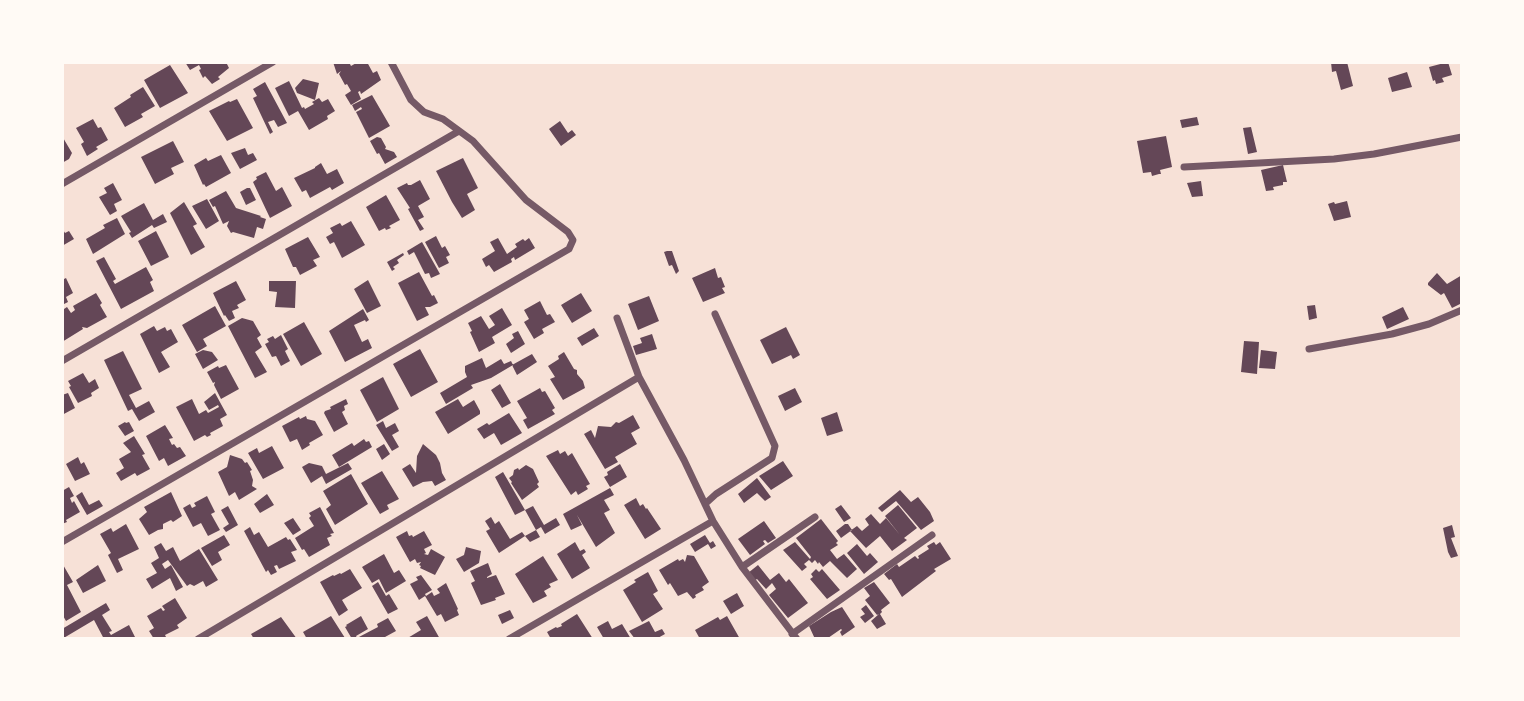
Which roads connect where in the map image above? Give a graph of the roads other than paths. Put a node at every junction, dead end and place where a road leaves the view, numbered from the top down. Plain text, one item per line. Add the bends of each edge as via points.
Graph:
1 (273, 62) edge
2 (391, 62) edge
3 (459, 131) junction
4 (1462, 137) edge
5 (1184, 167) dead end
6 (62, 184) edge
7 (1462, 310) edge
8 (715, 314) dead end
9 (617, 318) dead end
10 (1309, 349) dead end
11 (62, 361) edge
12 (639, 377) junction
13 (705, 504) junction
14 (815, 517) dead end
15 (713, 521) junction
16 (932, 535) dead end
17 (62, 542) edge
18 (742, 567) junction
19 (794, 636) edge
20 (198, 639) edge
21 (509, 639) edge

1 - 6 street
2 - 3 street via 411,100
3 - 11 street
3 - 17 street via 526,200 568,232 573,240 569,249
4 - 5 street via 1334,159
7 - 10 street via 1392,334
8 - 13 street via 775,446 772,458
9 - 12 street
12 - 13 street
12 - 20 street
13 - 15 street
14 - 18 street
15 - 18 street
15 - 21 street
16 - 19 street
18 - 19 street

